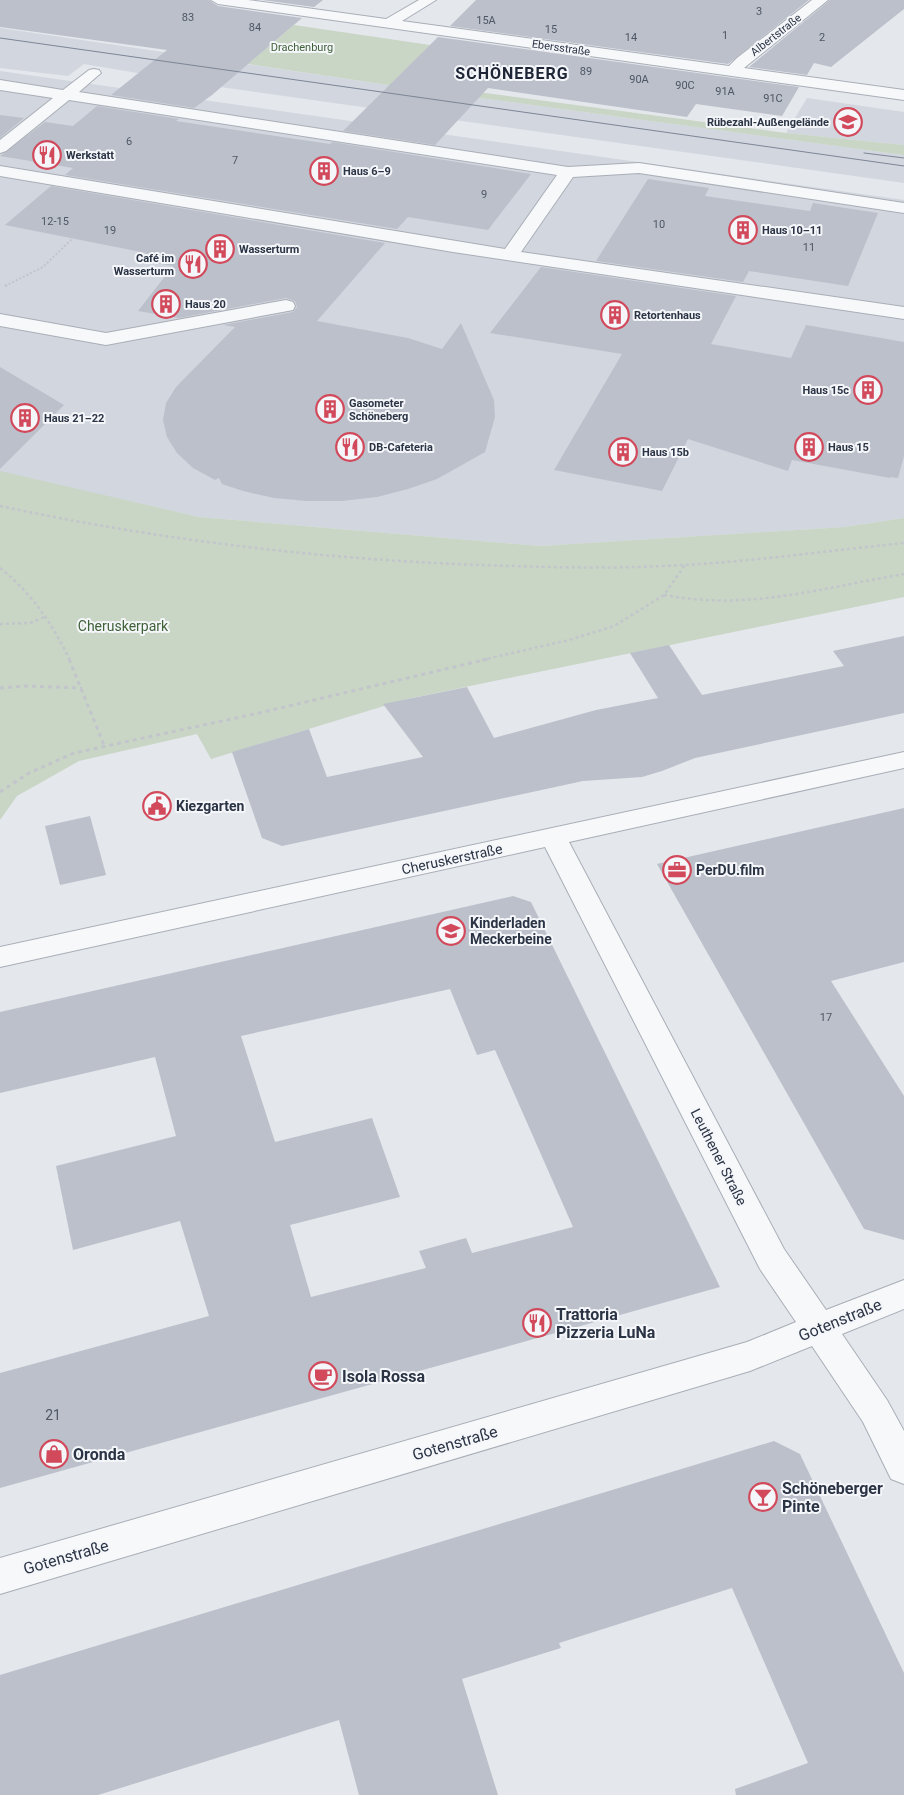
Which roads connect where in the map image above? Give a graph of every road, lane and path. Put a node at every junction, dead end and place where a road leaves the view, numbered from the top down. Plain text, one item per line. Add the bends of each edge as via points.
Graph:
1 (218, 0) edge
2 (429, 0) edge
3 (821, 0) edge
4 (387, 24) junction
5 (732, 72) junction
6 (94, 74) dead end
7 (0, 85) edge
8 (67, 95) junction
9 (904, 95) edge
10 (0, 148) edge
11 (0, 171) edge
12 (568, 172) junction
13 (904, 208) edge
14 (74, 237) dead end
15 (510, 255) junction
16 (0, 289) edge
17 (286, 306) dead end
18 (904, 313) edge
19 (0, 320) edge
20 (0, 506) edge
21 (904, 543) edge
22 (686, 565) junction
23 (1, 569) edge
24 (904, 574) edge
25 (664, 595) junction
26 (47, 616) junction
27 (0, 624) edge
28 (0, 688) edge
29 (82, 688) junction
30 (104, 745) junction
31 (904, 760) edge
32 (0, 792) edge
33 (554, 836) junction
34 (0, 957) edge
35 (904, 1294) edge
36 (818, 1329) junction
37 (904, 1467) edge
38 (0, 1576) edge

1 - 4 street, Ebersstraße
2 - 4 street
3 - 5 street, Albertstraße
4 - 5 street, Ebersstraße
5 - 9 street, Ebersstraße
6 - 8 street
7 - 8 street
8 - 10 street
8 - 12 street
11 - 15 street
12 - 13 street via 639,168
12 - 15 street
14 - 16 path via 43,266
15 - 18 street
17 - 19 street via 106,339
20 - 22 path via 144,534 320,556 418,563 571,567
21 - 22 path
22 - 25 path
23 - 26 path
24 - 25 path via 725,603
25 - 30 path via 614,626 570,640 259,713
26 - 27 path via 30,623
26 - 29 path
28 - 29 path
29 - 30 path
30 - 32 path via 74,753 29,773
31 - 33 street, Cheruskerstraße
33 - 34 street, Cheruskerstraße
33 - 36 street, Leuthener Straße via 772,1259
35 - 36 street, Gotenstraße
36 - 37 street, Leuthener Straße via 875,1411
36 - 38 street, Gotenstraße via 750,1356

